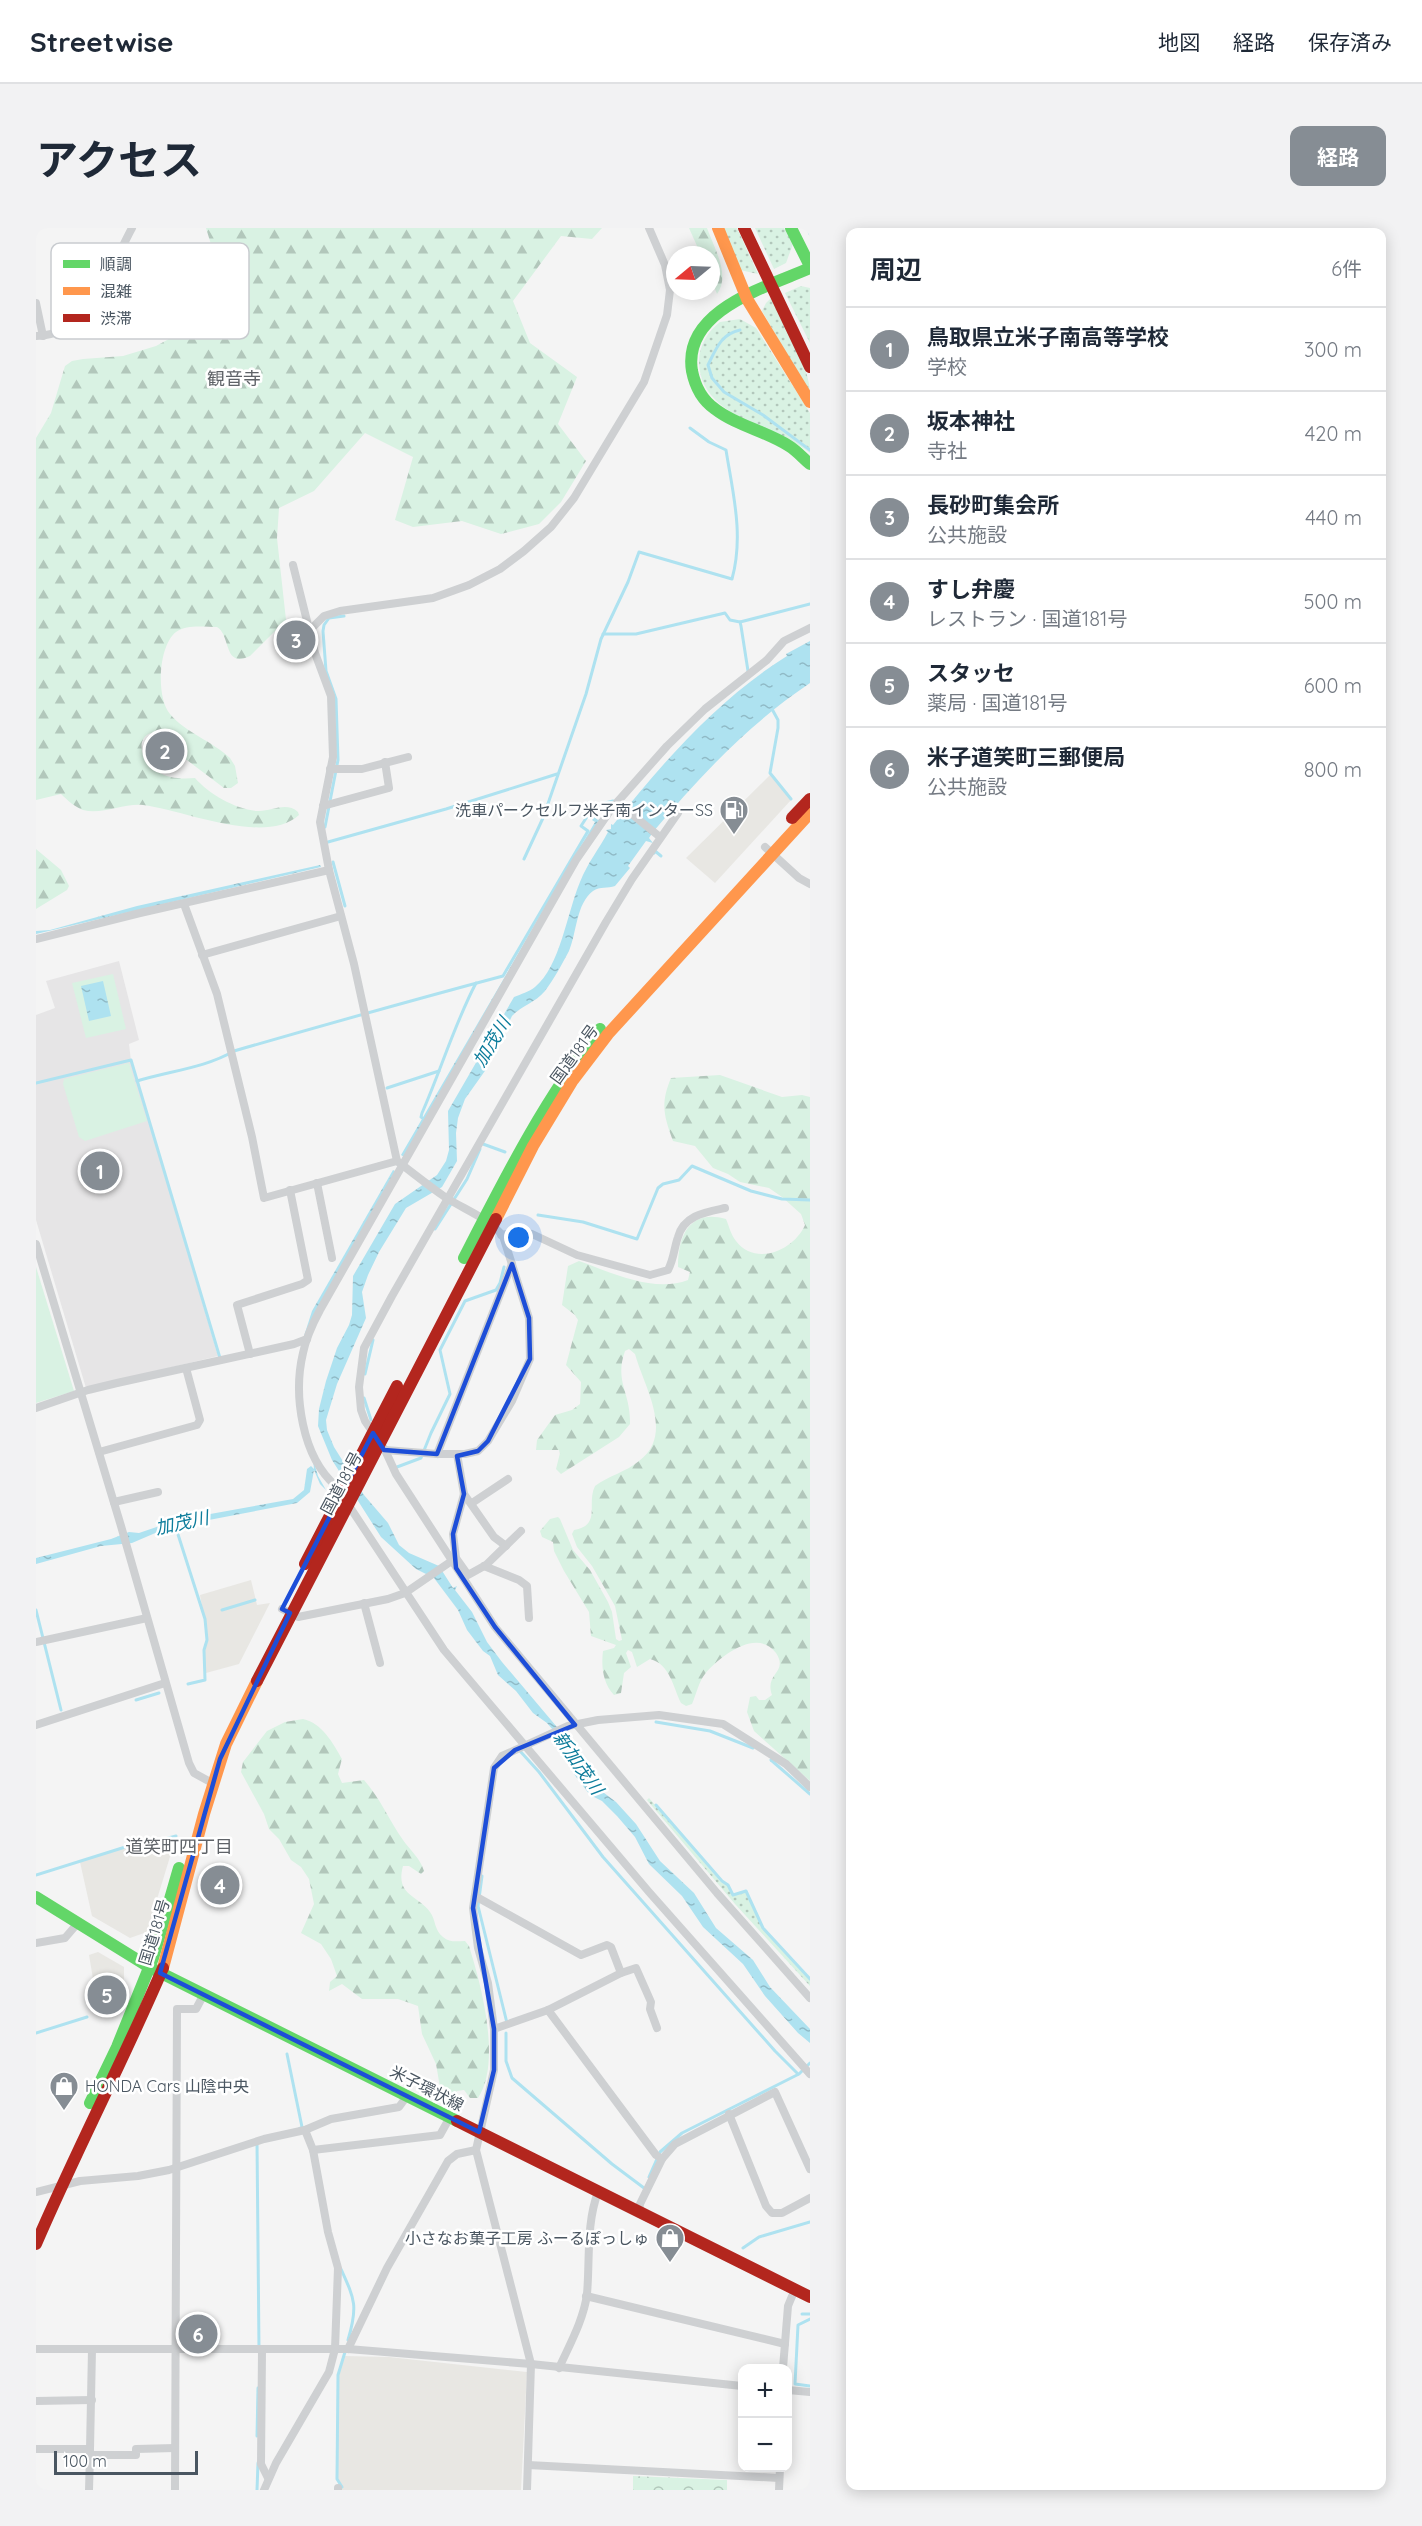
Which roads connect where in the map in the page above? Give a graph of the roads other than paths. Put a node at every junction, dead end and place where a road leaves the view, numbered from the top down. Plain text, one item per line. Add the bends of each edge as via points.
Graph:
1 (132, 228) edge
2 (649, 228) edge
3 (718, 228) edge
4 (744, 228) edge
5 (749, 228) edge
6 (790, 228) edge
7 (125, 243) edge
8 (810, 267) edge
9 (766, 270) junction
10 (777, 294) junction
11 (747, 299) junction
12 (36, 303) edge
13 (39, 336) edge
14 (810, 356) edge
15 (810, 367) edge
16 (810, 402) edge
17 (810, 464) edge
18 (293, 566) dead end
19 (810, 628) edge
20 (310, 630) junction
21 (408, 758) dead end
22 (385, 762) junction
23 (330, 769) junction
24 (810, 799) edge
25 (620, 805) junction
26 (323, 806) junction
27 (678, 813) dead end
28 (810, 813) edge
29 (657, 834) junction
30 (769, 850) junction
31 (329, 870) junction
32 (810, 884) edge
33 (184, 904) junction
34 (341, 916) junction
35 (36, 939) edge
36 (202, 955) junction
37 (401, 1165) junction
38 (316, 1183) junction
39 (290, 1190) junction
40 (446, 1198) junction
41 (725, 1208) dead end
42 (492, 1226) junction
43 (36, 1244) edge
44 (332, 1258) dead end
45 (512, 1264) junction
46 (307, 1339) junction
47 (250, 1354) junction
48 (186, 1368) junction
49 (82, 1393) junction
50 (36, 1408) edge
51 (379, 1441) junction
52 (99, 1452) junction
53 (437, 1454) junction
54 (457, 1454) junction
55 (508, 1479) dead end
56 (158, 1492) dead end
57 (464, 1494) junction
58 (345, 1496) junction
59 (114, 1502) junction
60 (472, 1503) junction
61 (521, 1531) dead end
62 (506, 1546) junction
63 (452, 1561) junction
64 (484, 1566) junction
65 (406, 1591) junction
66 (364, 1603) junction
67 (286, 1611) junction
68 (147, 1618) junction
69 (529, 1618) dead end
70 (36, 1642) edge
71 (380, 1663) dead end
72 (165, 1683) junction
73 (36, 1725) edge
74 (572, 1725) junction
75 (527, 1744) junction
76 (210, 1782) junction
77 (810, 1787) edge
78 (475, 1896) junction
79 (36, 1897) edge
80 (77, 1924) junction
81 (36, 1943) edge
82 (154, 1970) junction
83 (621, 1973) junction
84 (204, 1994) junction
85 (810, 1998) edge
86 (548, 2010) junction
87 (657, 2028) dead end
88 (494, 2029) junction
89 (810, 2074) edge
90 (407, 2096) junction
91 (729, 2114) junction
92 (450, 2117) junction
93 (305, 2130) junction
94 (479, 2132) junction
95 (313, 2150) junction
96 (476, 2150) junction
97 (662, 2159) junction
98 (176, 2167) junction
99 (810, 2169) edge
100 (57, 2187) junction
101 (36, 2192) edge
102 (597, 2192) junction
103 (810, 2198) edge
104 (639, 2212) junction
105 (36, 2224) edge
106 (36, 2244) edge
107 (795, 2289) junction
108 (586, 2296) junction
109 (810, 2297) edge
110 (785, 2344) junction
111 (36, 2349) edge
112 (92, 2349) junction
113 (175, 2349) junction
114 (335, 2349) junction
115 (348, 2349) junction
116 (261, 2350) junction
117 (531, 2364) junction
118 (783, 2364) edge
119 (558, 2368) junction
120 (738, 2386) edge
121 (792, 2391) edge
122 (810, 2392) edge
123 (92, 2400) junction
124 (36, 2401) edge
125 (175, 2448) junction
126 (36, 2449) edge
127 (90, 2452) junction
128 (528, 2465) junction
129 (780, 2472) edge
130 (268, 2478) junction
131 (779, 2478) junction
132 (89, 2490) edge
133 (175, 2490) edge
134 (264, 2490) edge
135 (527, 2490) edge
136 (779, 2490) edge

1 - 7 street
2 - 20 street via 665,265 670,290 667,315 644,382 574,498 551,527 524,552 470,585 433,598 324,616
3 - 11 main road
4 - 9 main road
5 - 9 main road
6 - 8 main road
8 - 11 main road
9 - 10 main road
10 - 14 main road
10 - 15 main road
11 - 16 main road
11 - 17 main road via 708,320 697,335 690,361 696,386 704,400 723,415 790,447
12 - 13 street
18 - 20 street
19 - 25 street via 784,642 705,709 667,746
20 - 23 street via 331,696
21 - 22 street
22 - 23 street via 362,769
22 - 26 street via 389,788
23 - 26 street
24 - 30 main road, 国道181号
25 - 29 street
25 - 37 street via 597,828 576,860
26 - 31 street via 320,822
27 - 29 street
28 - 30 main road, 国道181号
29 - 40 street
30 - 32 street
30 - 42 main road, 国道181号 via 578,1055 529,1132
31 - 33 street
31 - 34 street
33 - 35 street
33 - 36 street
34 - 36 street
34 - 37 street
36 - 39 street via 217,994 264,1198
37 - 38 street
37 - 40 street
37 - 46 street
38 - 39 street
38 - 44 street
39 - 47 street via 308,1280 237,1305
40 - 42 street
40 - 51 street via 364,1348 360,1398 365,1421
41 - 42 street via 684,1223 668,1270 650,1275 577,1255 531,1234
42 - 45 street
42 - 51 main road, 国道181号
43 - 49 street
45 - 53 street
45 - 54 street via 529,1318 529,1365 488,1441 478,1451
46 - 47 street
46 - 58 street via 301,1367 305,1425 324,1476
47 - 48 street
48 - 49 street
48 - 52 street via 200,1420 197,1425
49 - 50 street
49 - 52 street
51 - 53 street
51 - 58 main road, 国道181号
51 - 63 street
52 - 59 street
53 - 54 street
54 - 57 street
55 - 60 street
56 - 59 street
57 - 60 street
57 - 63 street via 453,1534
58 - 65 street
58 - 67 main road, 国道181号
59 - 68 street
60 - 62 street via 494,1537
61 - 62 street
62 - 64 street
63 - 64 street via 468,1575
63 - 65 street
63 - 74 street via 495,1627
64 - 69 street via 526,1586
65 - 66 street
65 - 75 street via 444,1650
66 - 67 street via 298,1617
66 - 71 street
67 - 76 main road, 国道181号 via 229,1719
68 - 70 street
68 - 72 street
72 - 73 street
72 - 76 street via 192,1770
74 - 75 street
74 - 77 street via 659,1715 713,1721 777,1758
74 - 85 street
75 - 78 street via 502,1756 494,1768
75 - 89 street via 649,1892
76 - 82 main road, 国道181号
78 - 83 street via 580,1955 606,1945 611,1947
78 - 88 street via 476,1937
79 - 80 main road, 米子環状線
80 - 81 street via 63,1939
80 - 82 main road, 米子環状線
82 - 84 main road, 米子環状線
82 - 100 main road, 国道181号
83 - 86 street
83 - 87 street via 636,1968
84 - 90 main road, 米子環状線
84 - 98 street via 195,2009 177,2009
86 - 88 street
86 - 97 street
88 - 94 street via 494,2070
90 - 92 main road, 米子環状線
90 - 93 street via 399,2107 347,2115
91 - 97 street via 675,2144
91 - 99 street via 774,2092
91 - 103 street via 772,2213 782,2213
92 - 94 main road, 米子環状線
92 - 95 street via 440,2135
93 - 95 street
93 - 98 street
94 - 96 street
94 - 102 main road, 米子環状線
95 - 114 street via 338,2268
96 - 115 street via 457,2154 448,2161 387,2268
96 - 117 street
97 - 104 street
98 - 100 street
98 - 113 street
100 - 101 street
100 - 105 main road, 国道181号
100 - 106 main road, 国道181号
102 - 104 main road, 米子環状線
102 - 108 street via 591,2216
104 - 107 main road, 米子環状線
107 - 109 main road, 米子環状線
107 - 110 street via 788,2306
108 - 110 street
108 - 119 street via 571,2343
110 - 118 street
111 - 112 street
112 - 113 street
112 - 123 street
113 - 116 street
113 - 125 street
114 - 115 street
114 - 116 street
114 - 130 street via 329,2372
115 - 117 street
116 - 130 street via 261,2464
117 - 119 street
117 - 128 street
119 - 120 street
121 - 122 street
123 - 124 street
123 - 127 street
125 - 127 street via 136,2449 136,2455
125 - 133 street
126 - 127 street
127 - 132 street
128 - 131 street
128 - 135 street
129 - 131 street
130 - 134 street
131 - 136 street

